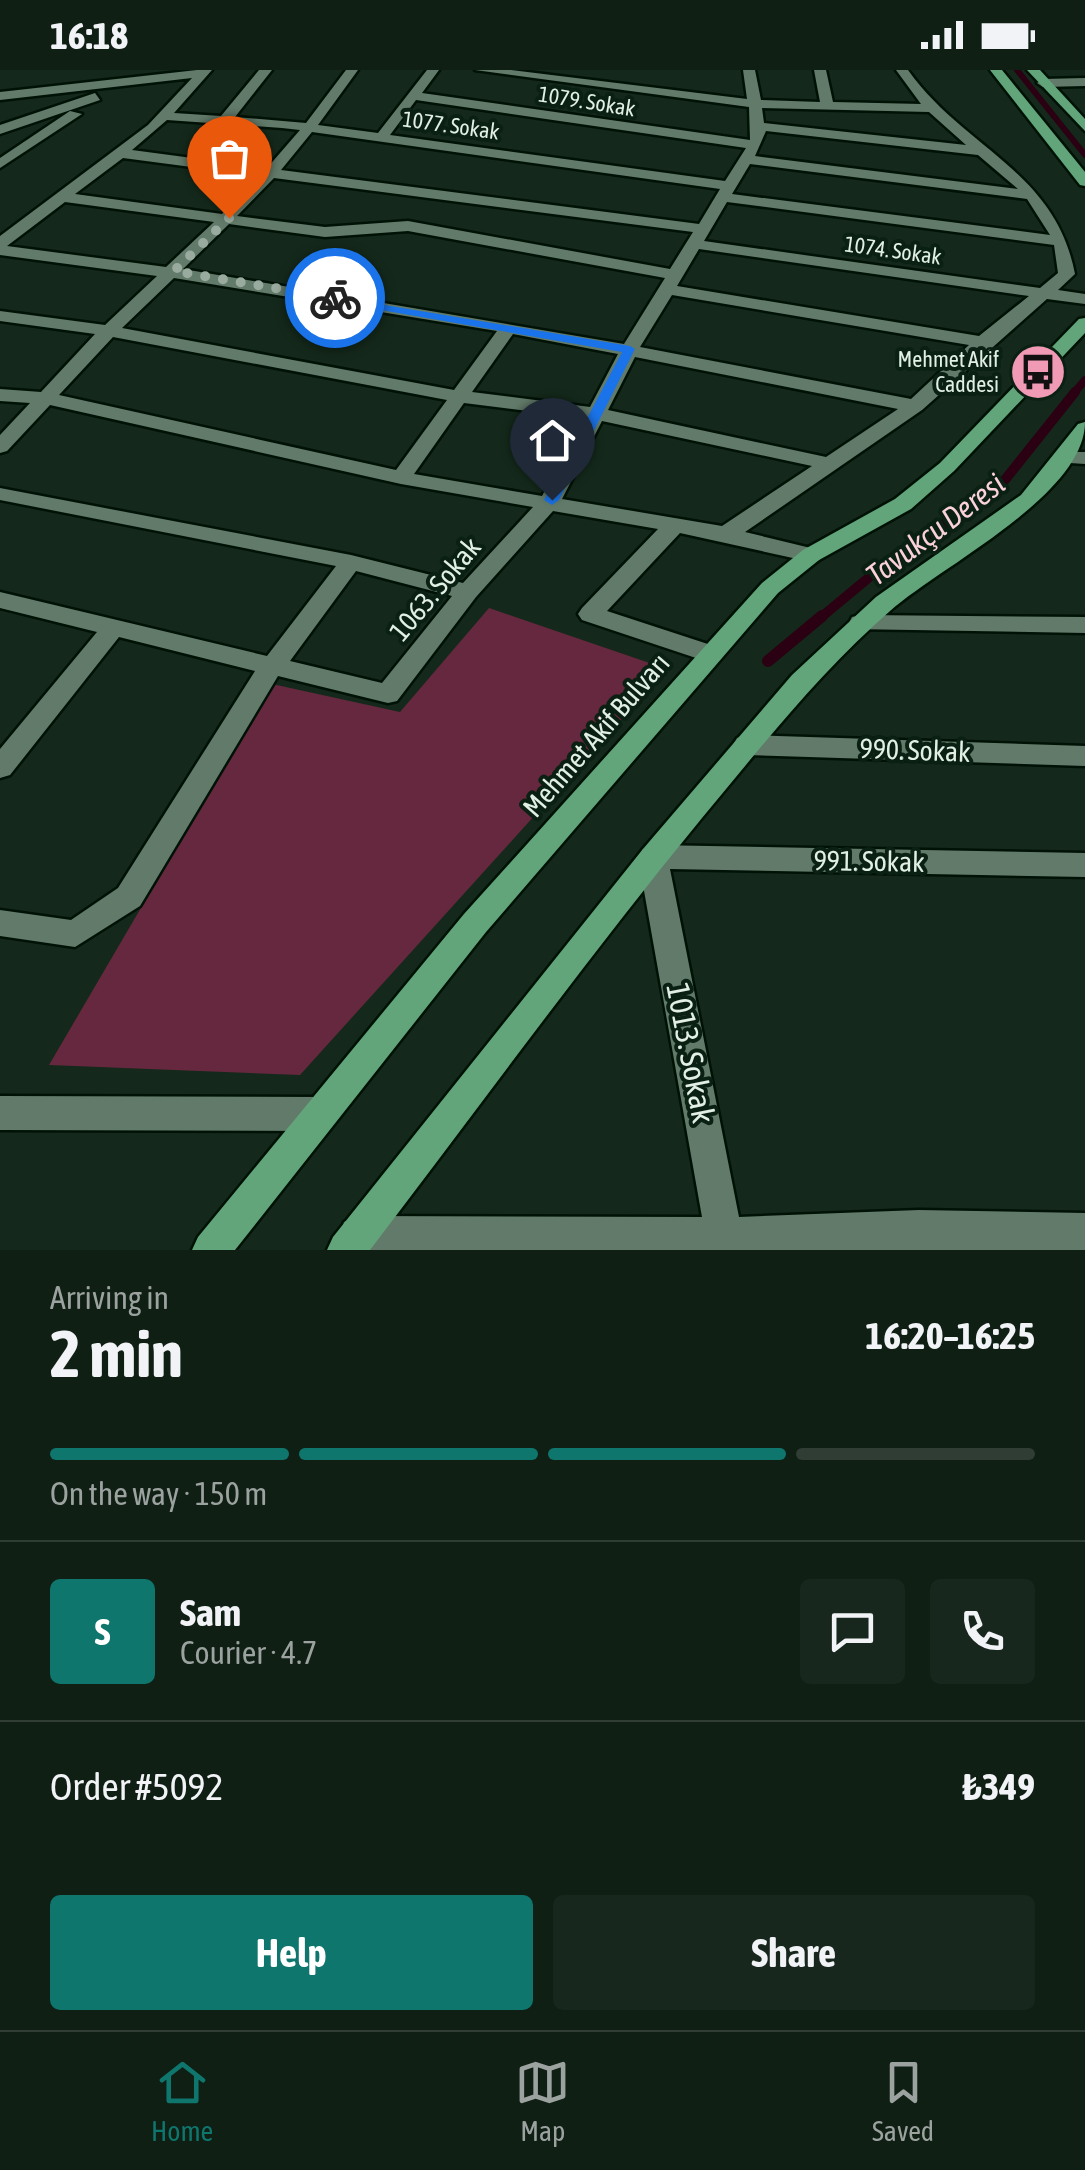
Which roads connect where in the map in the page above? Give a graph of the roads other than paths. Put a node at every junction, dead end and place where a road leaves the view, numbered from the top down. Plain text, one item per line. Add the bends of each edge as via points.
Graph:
1 (266, 70) edge
2 (352, 70) edge
3 (433, 70) edge
4 (481, 70) edge
5 (653, 70) edge
6 (749, 70) edge
7 (820, 70) edge
8 (902, 70) edge
9 (996, 70) edge
10 (1033, 70) edge
11 (204, 72) edge
12 (517, 73) edge
13 (138, 82) junction
14 (1085, 82) edge
15 (1043, 83) junction
16 (112, 91) junction
17 (650, 93) junction
18 (0, 96) edge
19 (413, 96) junction
20 (753, 104) junction
21 (827, 106) junction
22 (932, 108) junction
23 (165, 116) junction
24 (225, 120) junction
25 (314, 128) junction
26 (1085, 128) edge
27 (0, 130) edge
28 (380, 138) junction
29 (752, 144) junction
30 (984, 151) junction
31 (118, 154) junction
32 (0, 164) edge
33 (272, 172) junction
34 (1085, 182) edge
35 (727, 191) junction
36 (1031, 195) junction
37 (60, 197) junction
38 (229, 218) junction
39 (699, 236) junction
40 (1059, 241) junction
41 (0, 247) edge
42 (174, 271) junction
43 (670, 282) junction
44 (1044, 296) junction
45 (1085, 299) edge
46 (0, 316) edge
47 (1085, 323) edge
48 (508, 328) junction
49 (109, 330) junction
50 (983, 342) junction
51 (630, 349) junction
52 (0, 395) edge
53 (456, 396) junction
54 (47, 398) junction
55 (915, 406) junction
56 (598, 414) junction
57 (1085, 428) edge
58 (0, 447) edge
59 (1074, 458) edge
60 (832, 464) junction
61 (401, 478) junction
62 (0, 494) edge
63 (552, 500) junction
64 (672, 527) junction
65 (726, 534) junction
66 (811, 556) junction
67 (352, 562) junction
68 (468, 592) junction
69 (0, 600) edge
70 (861, 622) junction
71 (116, 625) junction
72 (1085, 625) edge
73 (711, 654) junction
74 (277, 663) junction
75 (746, 745) junction
76 (1085, 756) edge
77 (0, 768) edge
78 (653, 856) junction
79 (1085, 865) edge
80 (0, 923) edge
81 (0, 1113) edge
82 (318, 1114) junction
83 (1085, 1232) edge
84 (727, 1243) edge
85 (353, 1245) edge
86 (212, 1250) edge

1 - 24 street
2 - 25 street
3 - 19 street
4 - 12 street
5 - 17 street
6 - 20 street
7 - 21 street
8 - 22 street
9 - 34 main road
10 - 15 main road
11 - 13 street
11 - 23 street
12 - 17 street
13 - 16 street
13 - 18 street
14 - 15 street
15 - 26 main road
16 - 27 street
16 - 32 street
17 - 20 street
19 - 28 street
19 - 29 street, 1079. Sokak
20 - 21 street
20 - 29 street
21 - 22 street
22 - 30 street
23 - 24 street, 1077. Sokak
23 - 31 street
24 - 25 street, 1077. Sokak
25 - 28 street, 1077. Sokak
25 - 33 street
28 - 35 street, 1077. Sokak
29 - 30 street
29 - 35 street, 1063. Sokak
29 - 36 street
30 - 36 street
31 - 33 street, 1074. Sokak
31 - 37 street
33 - 38 street
33 - 39 street, 1074. Sokak
35 - 39 street, 1063. Sokak
35 - 40 street, 1077. Sokak
36 - 40 street
37 - 38 street
37 - 41 street
38 - 42 street
38 - 43 street via 326,232 408,226
39 - 43 street, 1063. Sokak
39 - 44 street, 1074. Sokak
40 - 44 street via 1067,274
41 - 42 street
42 - 48 street
42 - 49 street
43 - 50 street
43 - 51 street, 1063. Sokak
44 - 45 street, 1074. Sokak
44 - 50 street
46 - 49 street
47 - 66 main road, Mehmet Akif Bulvarı via 947,467 903,504
48 - 51 street
48 - 53 street
49 - 53 street
49 - 54 street
50 - 55 street
51 - 55 street
51 - 56 street, 1063. Sokak
52 - 54 street
53 - 56 street
53 - 61 street
54 - 58 street
54 - 61 street
55 - 60 street
56 - 60 street
56 - 63 street, 1063. Sokak
57 - 59 main road
59 - 70 main road via 1029,500
60 - 65 street
61 - 63 street
62 - 67 street
63 - 64 street
63 - 68 street, 1063. Sokak
64 - 65 street
64 - 73 street via 590,614
65 - 66 street
66 - 73 main road, Mehmet Akif Bulvarı via 770,588
67 - 68 street
67 - 74 street
68 - 74 street, 1063. Sokak via 388,694
69 - 71 street, 1063. Sokak
70 - 72 street
70 - 75 main road
71 - 74 street, 1063. Sokak
71 - 77 street
73 - 82 main road, Mehmet Akif Bulvarı
74 - 80 street via 250,696 128,898 75,934
75 - 76 street, 990. Sokak
75 - 78 main road
78 - 79 street, 991. Sokak
78 - 84 street, 1013. Sokak
78 - 85 main road
81 - 82 street
82 - 86 main road, Mehmet Akif Bulvarı
83 - 84 street via 919,1228
84 - 85 street

